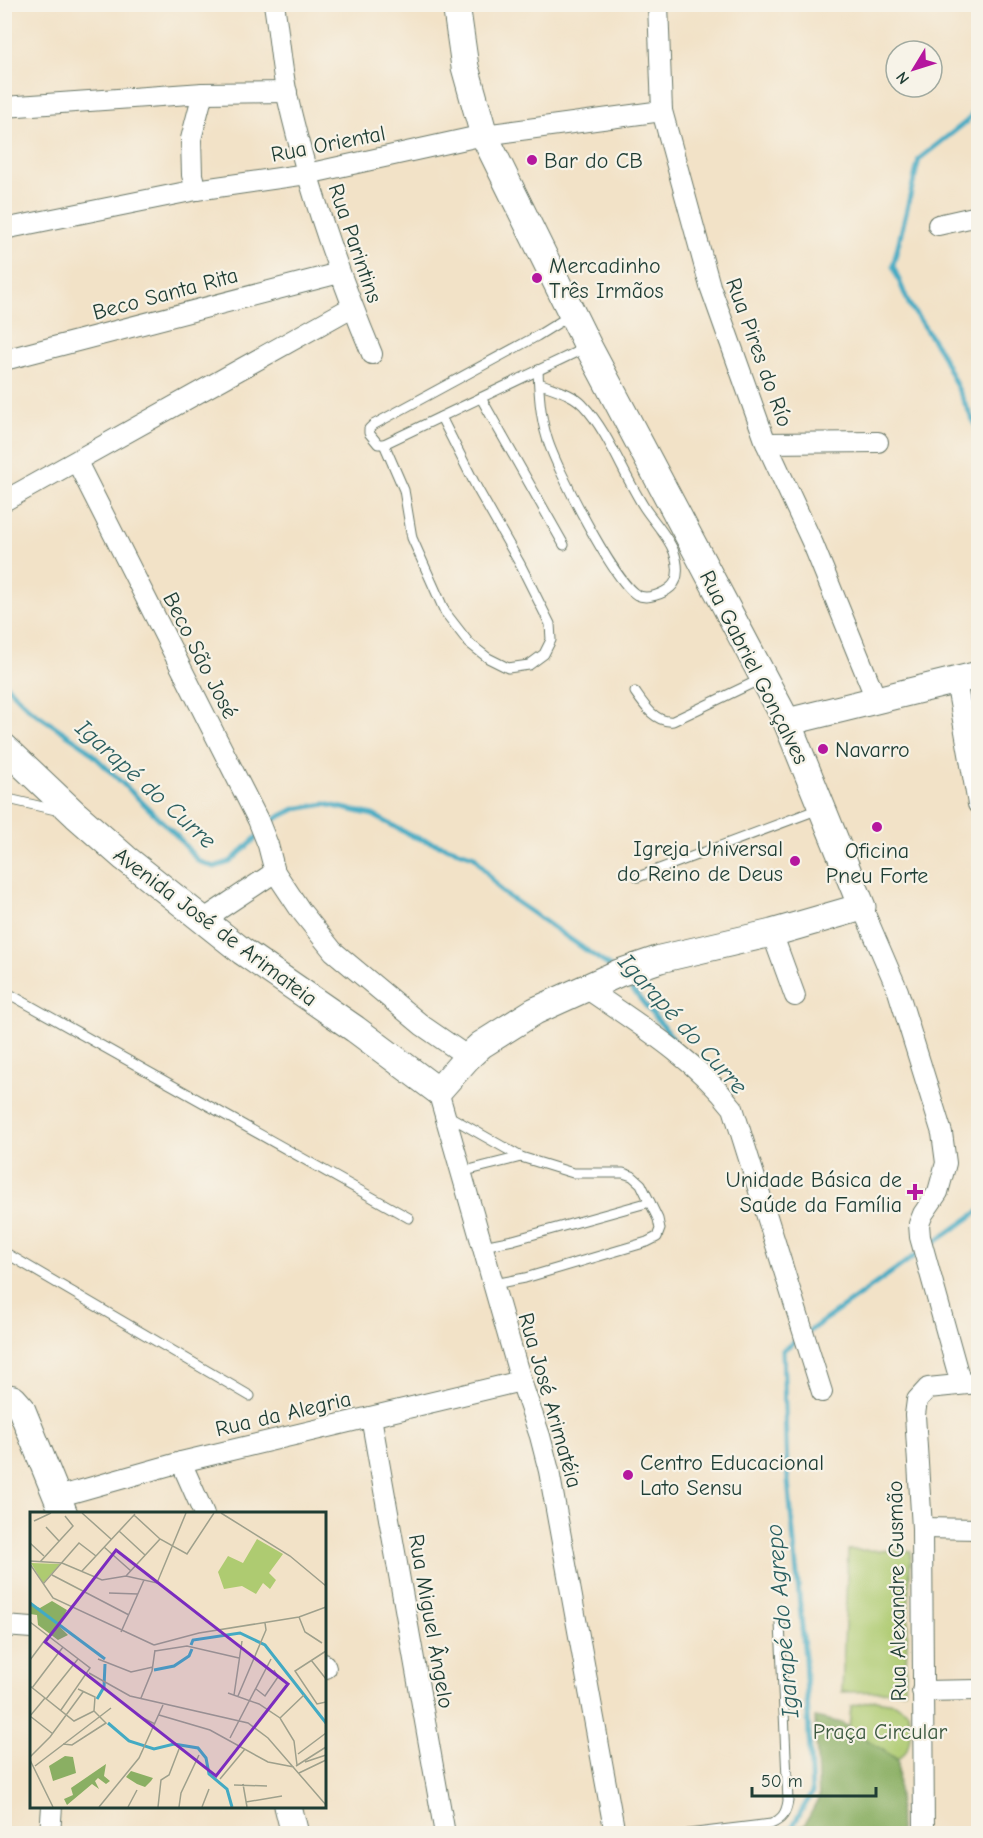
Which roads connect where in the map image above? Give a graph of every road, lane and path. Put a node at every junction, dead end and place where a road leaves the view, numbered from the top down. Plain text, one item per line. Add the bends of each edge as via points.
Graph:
1 (274, 4) edge
2 (456, 4) edge
3 (658, 4) edge
4 (287, 92) junction
5 (203, 93) junction
6 (4, 106) edge
7 (662, 111) junction
8 (484, 135) junction
9 (307, 174) junction
10 (196, 190) junction
11 (978, 216) edge
12 (938, 225) dead end
13 (4, 229) edge
14 (339, 273) junction
15 (352, 307) junction
16 (573, 314) junction
17 (588, 346) junction
18 (372, 354) dead end
19 (4, 360) edge
20 (538, 370) junction
21 (538, 383) junction
22 (481, 398) junction
23 (441, 417) junction
24 (878, 442) dead end
25 (766, 443) junction
26 (384, 444) junction
27 (77, 462) junction
28 (4, 501) edge
29 (564, 545) dead end
30 (763, 678) junction
31 (967, 678) edge
32 (635, 692) dead end
33 (876, 699) junction
34 (787, 722) junction
35 (4, 747) edge
36 (4, 798) edge
37 (978, 804) edge
38 (822, 808) junction
39 (76, 815) junction
40 (275, 872) junction
41 (638, 877) dead end
42 (862, 907) junction
43 (203, 920) junction
44 (772, 933) junction
45 (586, 988) junction
46 (4, 992) edge
47 (795, 996) dead end
48 (468, 1057) junction
49 (441, 1103) junction
50 (520, 1157) junction
51 (461, 1172) junction
52 (650, 1203) junction
53 (409, 1218) dead end
54 (483, 1246) junction
55 (4, 1252) edge
56 (494, 1284) junction
57 (521, 1381) junction
58 (970, 1383) edge
59 (822, 1392) dead end
60 (250, 1396) dead end
61 (9, 1398) edge
62 (371, 1418) junction
63 (181, 1462) junction
64 (60, 1506) edge
65 (203, 1512) edge
66 (922, 1528) junction
67 (978, 1528) edge
68 (780, 1623) dead end
69 (4, 1626) edge
70 (30, 1628) edge
71 (978, 1690) edge
72 (922, 1691) junction
73 (52, 1808) edge
74 (289, 1808) edge
75 (50, 1833) edge
76 (295, 1833) edge
77 (445, 1833) edge
78 (615, 1833) edge
79 (688, 1833) edge
80 (924, 1833) edge

1 - 4 street, Rua Parintins
2 - 8 street, Rua Gabriel Gonçalves via 465,67
3 - 7 street, Rua Pires do Río
4 - 5 street
4 - 9 street, Rua Parintins
5 - 6 street
5 - 10 street via 191,139
7 - 8 street, Rua Oriental
7 - 25 street, Rua Pires do Río via 710,286
8 - 9 street, Rua Oriental
8 - 16 street, Rua Gabriel Gonçalves
9 - 10 street, Rua Oriental
9 - 14 street, Rua Parintins
10 - 13 street, Rua Oriental
11 - 12 street
14 - 15 street, Rua Parintins
14 - 19 street, Beco Santa Rita
15 - 18 street, Rua Parintins
15 - 27 street
16 - 17 street, Rua Gabriel Gonçalves
16 - 26 lane via 373,425 369,433 378,444
17 - 20 lane
17 - 30 street, Rua Gabriel Gonçalves
20 - 21 lane
20 - 22 lane
21 - 21 lane via 583,405 602,433 644,507 674,550 677,574 670,588 651,597 639,596 609,562 548,440
22 - 23 lane
22 - 29 lane
23 - 26 lane
23 - 26 lane via 550,624 550,640 544,654 530,665 508,668 488,658 469,643 445,612 412,538 404,490
24 - 25 street
25 - 33 street, Rua Pires do Río via 813,544
27 - 28 street
27 - 40 street, Beco São José via 258,820
30 - 32 lane via 668,722 659,719
30 - 34 street, Rua Gabriel Gonçalves
31 - 33 street
31 - 37 street
33 - 34 street
34 - 38 street, Rua Gabriel Gonçalves
35 - 39 street, Avenida José de Arimateia
36 - 39 lane
38 - 41 lane
38 - 42 street, Rua Gabriel Gonçalves
39 - 43 street, Avenida José de Arimateia
40 - 43 street
40 - 48 street, Beco São José via 333,951 423,1026
42 - 44 street
42 - 58 street, Rua Gabriel Gonçalves via 898,991 942,1133 946,1163 938,1192 919,1224 920,1237
43 - 49 street, Avenida José de Arimateia via 355,1029
44 - 45 street via 660,959
44 - 47 street
45 - 48 street via 535,1011
45 - 59 street via 677,1051 733,1108
46 - 53 lane
48 - 49 street
49 - 50 lane
49 - 51 street, Rua José Arimatéia
50 - 51 lane
50 - 52 lane via 564,1171 632,1176 641,1184
51 - 54 street, Rua José Arimatéia
52 - 54 lane
52 - 56 lane via 658,1219 657,1237
54 - 56 street, Rua José Arimatéia
55 - 60 lane
56 - 57 street, Rua José Arimatéia
57 - 62 street, Rua da Alegria
57 - 78 street, Rua José Arimatéia via 549,1471
58 - 66 street, Rua Alexandre Gusmão via 928,1388 917,1400
61 - 64 street via 21,1408
62 - 63 street, Rua da Alegria
62 - 77 street, Rua Miguel Ângelo
63 - 64 street, Rua da Alegria
63 - 65 street
66 - 67 street
66 - 72 street, Rua Alexandre Gusmão
68 - 79 lane via 787,1810 771,1824
69 - 70 street
71 - 72 street
72 - 80 street, Rua Alexandre Gusmão
73 - 75 street
74 - 76 street

